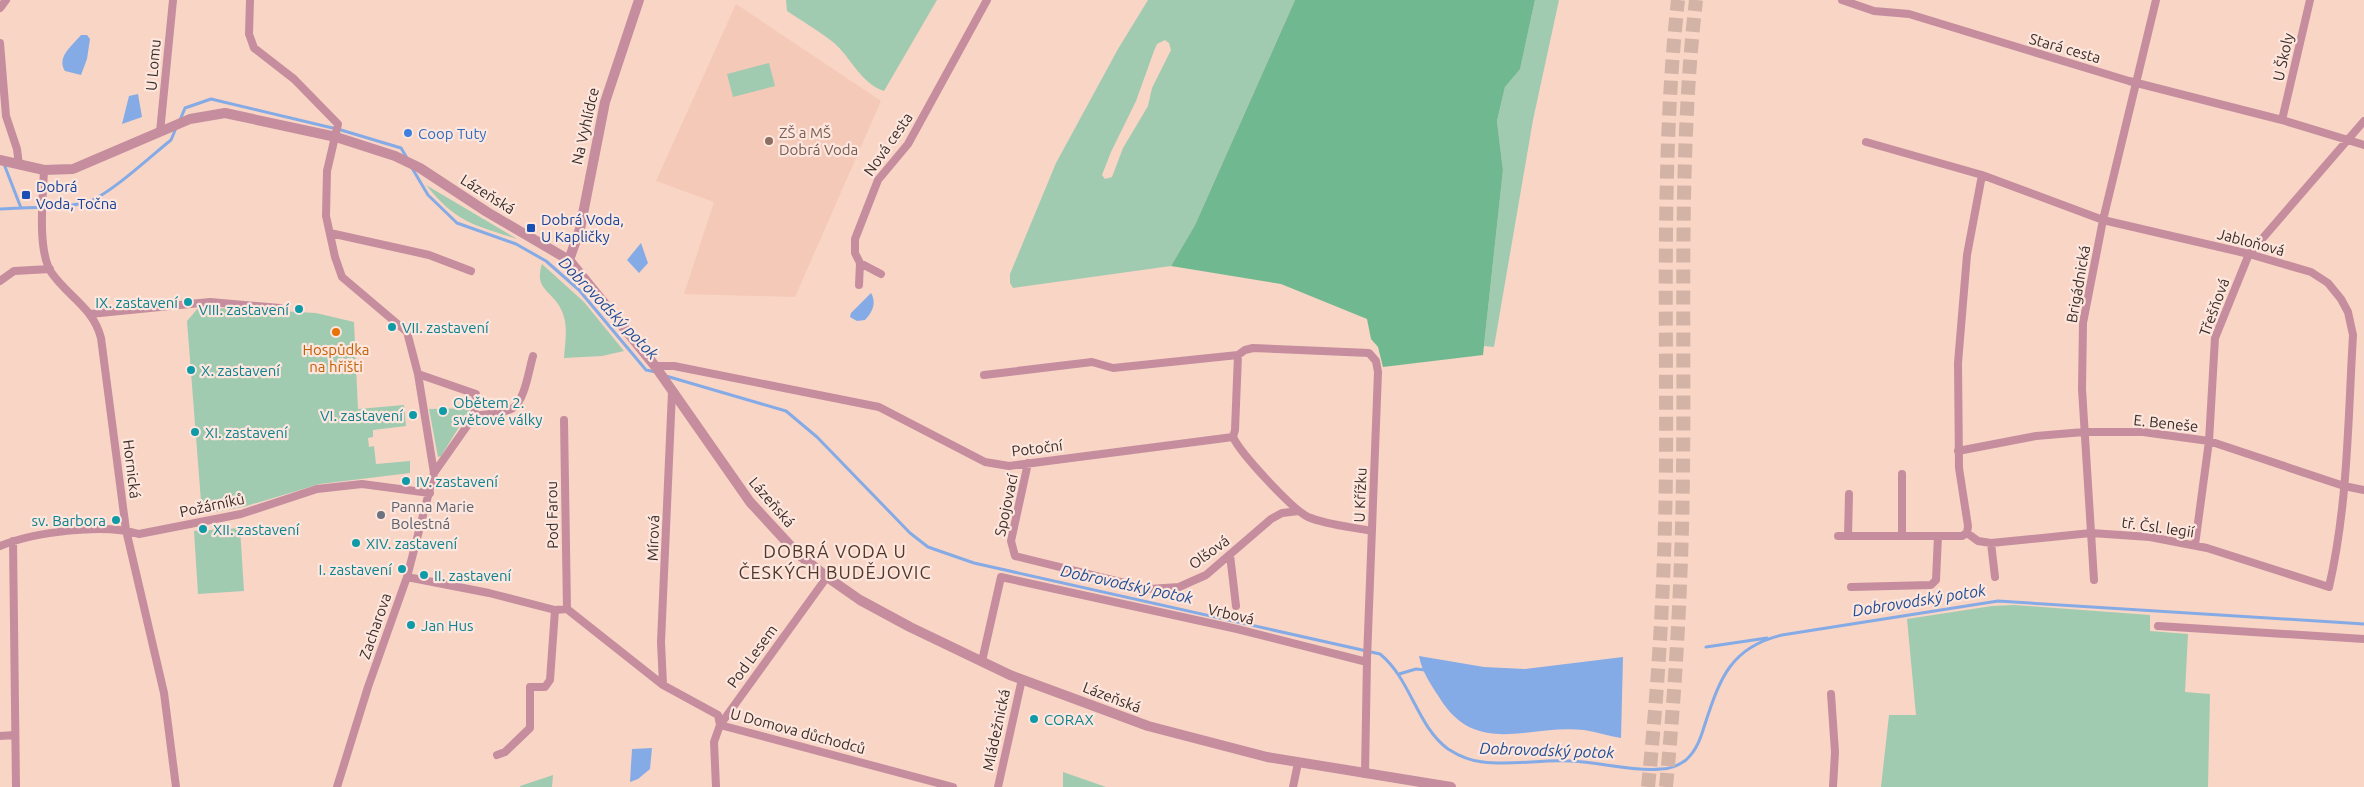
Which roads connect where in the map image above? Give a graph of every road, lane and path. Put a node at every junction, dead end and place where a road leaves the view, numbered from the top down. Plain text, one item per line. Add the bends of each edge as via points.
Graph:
1 (6, 0) edge
2 (173, 0) edge
3 (250, 0) edge
4 (639, 0) edge
5 (987, 0) edge
6 (1842, 0) edge
7 (2156, 0) edge
8 (2310, 0) edge
9 (0, 8) edge
10 (0, 43) edge
11 (2136, 83) junction
12 (2282, 120) junction
13 (2364, 121) edge
14 (165, 130) junction
15 (336, 135) junction
16 (2348, 140) junction
17 (1866, 142) dead end
18 (2364, 145) edge
19 (0, 160) edge
20 (17, 164) junction
21 (44, 170) junction
22 (1982, 175) junction
23 (2103, 220) junction
24 (330, 233) junction
25 (2249, 254) junction
26 (569, 260) junction
27 (860, 263) junction
28 (50, 269) junction
29 (471, 271) dead end
30 (881, 274) dead end
31 (0, 281) edge
32 (859, 285) dead end
33 (280, 308) dead end
34 (90, 314) junction
35 (1238, 355) junction
36 (532, 356) dead end
37 (655, 366) junction
38 (418, 374) junction
39 (984, 375) dead end
40 (672, 392) junction
41 (474, 416) junction
42 (564, 420) dead end
43 (2084, 432) junction
44 (1233, 437) junction
45 (2209, 441) junction
46 (1958, 451) junction
47 (1028, 463) junction
48 (434, 473) junction
49 (1902, 474) dead end
50 (2344, 486) junction
51 (2364, 490) edge
52 (430, 493) junction
53 (1849, 494) dead end
54 (1299, 511) junction
55 (126, 530) junction
56 (1372, 531) junction
57 (1966, 533) junction
58 (2091, 533) junction
59 (1838, 536) dead end
60 (1848, 536) junction
61 (1902, 536) junction
62 (1938, 536) junction
63 (13, 541) junction
64 (1991, 543) junction
65 (0, 546) edge
66 (2195, 546) junction
67 (1012, 552) joint
68 (1230, 556) junction
69 (407, 577) junction
70 (827, 577) junction
71 (1994, 577) dead end
72 (2094, 580) dead end
73 (1851, 587) dead end
74 (2329, 587) joint
75 (1236, 606) dead end
76 (567, 609) junction
77 (555, 610) junction
78 (2158, 626) dead end
79 (2364, 639) edge
80 (1367, 660) junction
81 (982, 661) junction
82 (1022, 679) junction
83 (663, 684) junction
84 (1831, 694) dead end
85 (720, 725) junction
86 (15, 735) junction
87 (0, 736) edge
88 (497, 755) dead end
89 (1298, 763) junction
90 (1365, 774) junction
91 (16, 787) edge
92 (176, 787) edge
93 (337, 787) edge
94 (716, 787) edge
95 (953, 787) edge
96 (998, 787) edge
97 (1293, 787) edge
98 (1451, 787) edge
99 (1833, 787) edge

1 - 9 street
2 - 14 street, U Lomu
3 - 15 street, Zacharova via 249,34 253,45 294,79 338,124
4 - 26 street, Na Vyhlídce via 607,94 580,229
5 - 27 street, Nová cesta via 908,144 878,180 855,239
6 - 11 street, Stará cesta via 1874,11 1909,14
7 - 11 street, Brigádnická
8 - 12 street, U Školy
10 - 20 street via 6,116 17,149
11 - 12 street, Stará cesta
11 - 23 street, Brigádnická
12 - 16 street, Stará cesta
13 - 16 street, Třešňová
14 - 15 street via 190,119 225,113
14 - 21 street via 73,169
15 - 24 street, Zacharova via 327,171 326,216
15 - 26 street, Lázeňská via 420,168
16 - 18 street, Stará cesta
16 - 25 street, Třešňová
17 - 22 street, Jabloňová
19 - 20 street
20 - 21 street
21 - 28 street, Hornická via 44,256
22 - 23 street, Jabloňová
22 - 46 street via 1967,256 1960,332
23 - 25 street, Jabloňová
23 - 43 street, Brigádnická via 2083,322
24 - 29 street via 429,254
24 - 38 street, Zacharova via 342,276 406,332
25 - 45 street, Třešňová via 2215,338
25 - 50 street, Jabloňová via 2316,275 2332,287 2348,312 2353,335
26 - 37 street, Lázeňská
27 - 30 street
27 - 32 street, Nová cesta
28 - 31 street via 14,272
28 - 34 street, Hornická
33 - 34 street via 210,302
34 - 55 street, Hornická via 101,338
35 - 39 street, U Křížku via 1113,368 1092,362
35 - 44 street
35 - 56 street, U Křížku via 1252,348 1369,353 1376,361
36 - 41 street via 518,404 512,409
37 - 40 street, Lázeňská
37 - 47 street, Potoční via 674,366 858,401 879,407 985,462 1009,466
38 - 41 street via 476,394
38 - 48 street, Zacharova
40 - 70 street, Lázeňská via 750,502 797,553
40 - 83 street, Mírová via 661,642
41 - 48 street, Zacharova
42 - 76 street, Pod Farou
43 - 45 street, E. Beneše via 2143,432
43 - 46 street, E. Beneše via 2036,436
43 - 58 street, Brigádnická
44 - 47 street, Potoční
44 - 54 street via 1246,458
45 - 50 street, E. Beneše
45 - 66 street, Třešňová
46 - 57 street via 1968,526
47 - 67 street, Spojovací via 1011,541
48 - 52 street, Zacharova
49 - 61 street
50 - 51 street, E. Beneše
50 - 74 street, Jabloňová via 2338,546
52 - 55 street, Požárníků via 362,484 317,489 241,514 139,534
52 - 69 street, Zacharova
53 - 60 street
54 - 56 street via 1312,519
54 - 68 street, Olšová via 1282,513 1271,519
55 - 63 street, Požárníků via 89,529
55 - 92 street, Hornická via 164,693
56 - 80 street, U Křížku
57 - 62 street via 1962,536
57 - 64 street, tř. Čsl. legií via 1978,541
58 - 64 street, tř. Čsl. legií
58 - 66 street, tř. Čsl. legií via 2150,537
58 - 72 street, Brigádnická
59 - 60 street
60 - 61 street
61 - 62 street
62 - 73 street via 1936,580 1930,585
63 - 65 street, Požárníků
63 - 86 street
64 - 71 street
66 - 74 street, tř. Čsl. legií
67 - 68 street, Olšová via 1018,558 1149,589 1179,587 1206,575
68 - 75 street
69 - 77 street
69 - 93 street, Zacharova
70 - 81 street, Lázeňská via 902,623
70 - 85 street, Pod Lesem
76 - 77 street
76 - 83 street, U Domova důchodců
77 - 88 street via 550,680 545,687 530,687 530,728 505,752
78 - 79 street
80 - 81 street, Vrbová via 1001,577
80 - 90 street, U Křížku
81 - 82 street, Lázeňská
82 - 89 street, Lázeňská via 1148,726 1267,758
82 - 96 street, Mládežnická
83 - 85 street, U Domova důchodců via 718,715
84 - 99 street via 1835,752
85 - 94 street, Pod Lesem via 714,742
85 - 95 street, U Domova důchodců
86 - 87 street
86 - 91 street
89 - 90 street, Lázeňská
89 - 97 street
90 - 98 street, Lázeňská

